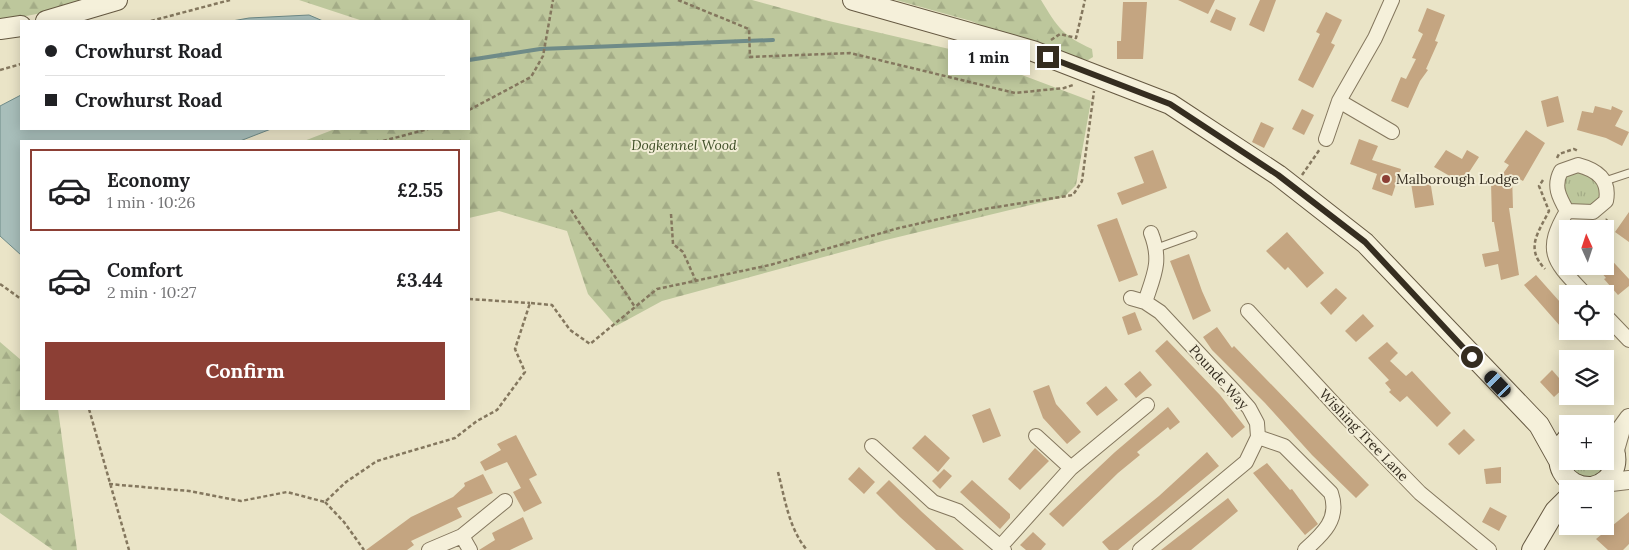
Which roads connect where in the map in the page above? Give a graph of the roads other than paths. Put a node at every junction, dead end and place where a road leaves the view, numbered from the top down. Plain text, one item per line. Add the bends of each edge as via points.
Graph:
1 (117, 0) edge
2 (852, 0) edge
3 (1392, 0) edge
4 (49, 20) edge
5 (20, 26) edge
6 (0, 29) edge
7 (1340, 101) junction
8 (1392, 132) dead end
9 (1326, 139) road end
10 (1629, 173) edge
11 (1604, 181) junction
12 (1567, 210) junction
13 (1151, 234) dead end
14 (1193, 235) dead end
15 (1157, 248) junction
16 (1577, 285) edge
17 (1131, 298) dead end
18 (1145, 302) junction
19 (1248, 311) dead end
20 (1614, 324) edge
21 (1629, 340) edge
22 (1147, 405) dead end
23 (1629, 418) edge
24 (1614, 424) edge
25 (1539, 426) junction
26 (1559, 432) edge
27 (1036, 436) dead end
28 (1258, 438) junction
29 (872, 446) dead end
30 (1616, 453) edge
31 (1559, 464) edge
32 (1071, 468) junction
33 (1600, 480) edge
34 (1629, 480) edge
35 (1614, 482) edge
36 (505, 501) dead end
37 (1559, 507) edge
38 (462, 536) junction
39 (1002, 548) edge
40 (429, 550) edge
41 (470, 550) edge
42 (1140, 550) edge
43 (1304, 550) edge
44 (1489, 550) edge
45 (1532, 550) edge

1 - 4 main road
2 - 25 main road via 1033,51 1170,104 1294,188 1365,242
3 - 7 street
5 - 6 main road
7 - 8 street
7 - 9 street
10 - 11 lane
11 - 12 street via 1608,193 1600,208 1593,212
11 - 12 street via 1590,168 1578,165 1561,170 1556,187
12 - 16 street via 1554,237 1553,252 1559,265
13 - 15 street
14 - 15 lane
15 - 18 street via 1158,263
17 - 18 street, Pounde Way
18 - 28 street, Pounde Way via 1160,312 1249,408
19 - 44 street, Wishing Tree Lane via 1420,493
20 - 21 street
22 - 32 street
23 - 24 street
23 - 30 street via 1621,429
25 - 26 main road
25 - 31 main road
27 - 32 street
28 - 42 street via 1246,462
28 - 43 street via 1284,446 1331,493 1334,516 1330,526
29 - 39 street via 933,502 958,511
30 - 33 main road via 1613,472
32 - 39 street
34 - 35 street
36 - 38 street
37 - 45 main road
38 - 40 street
38 - 41 street

